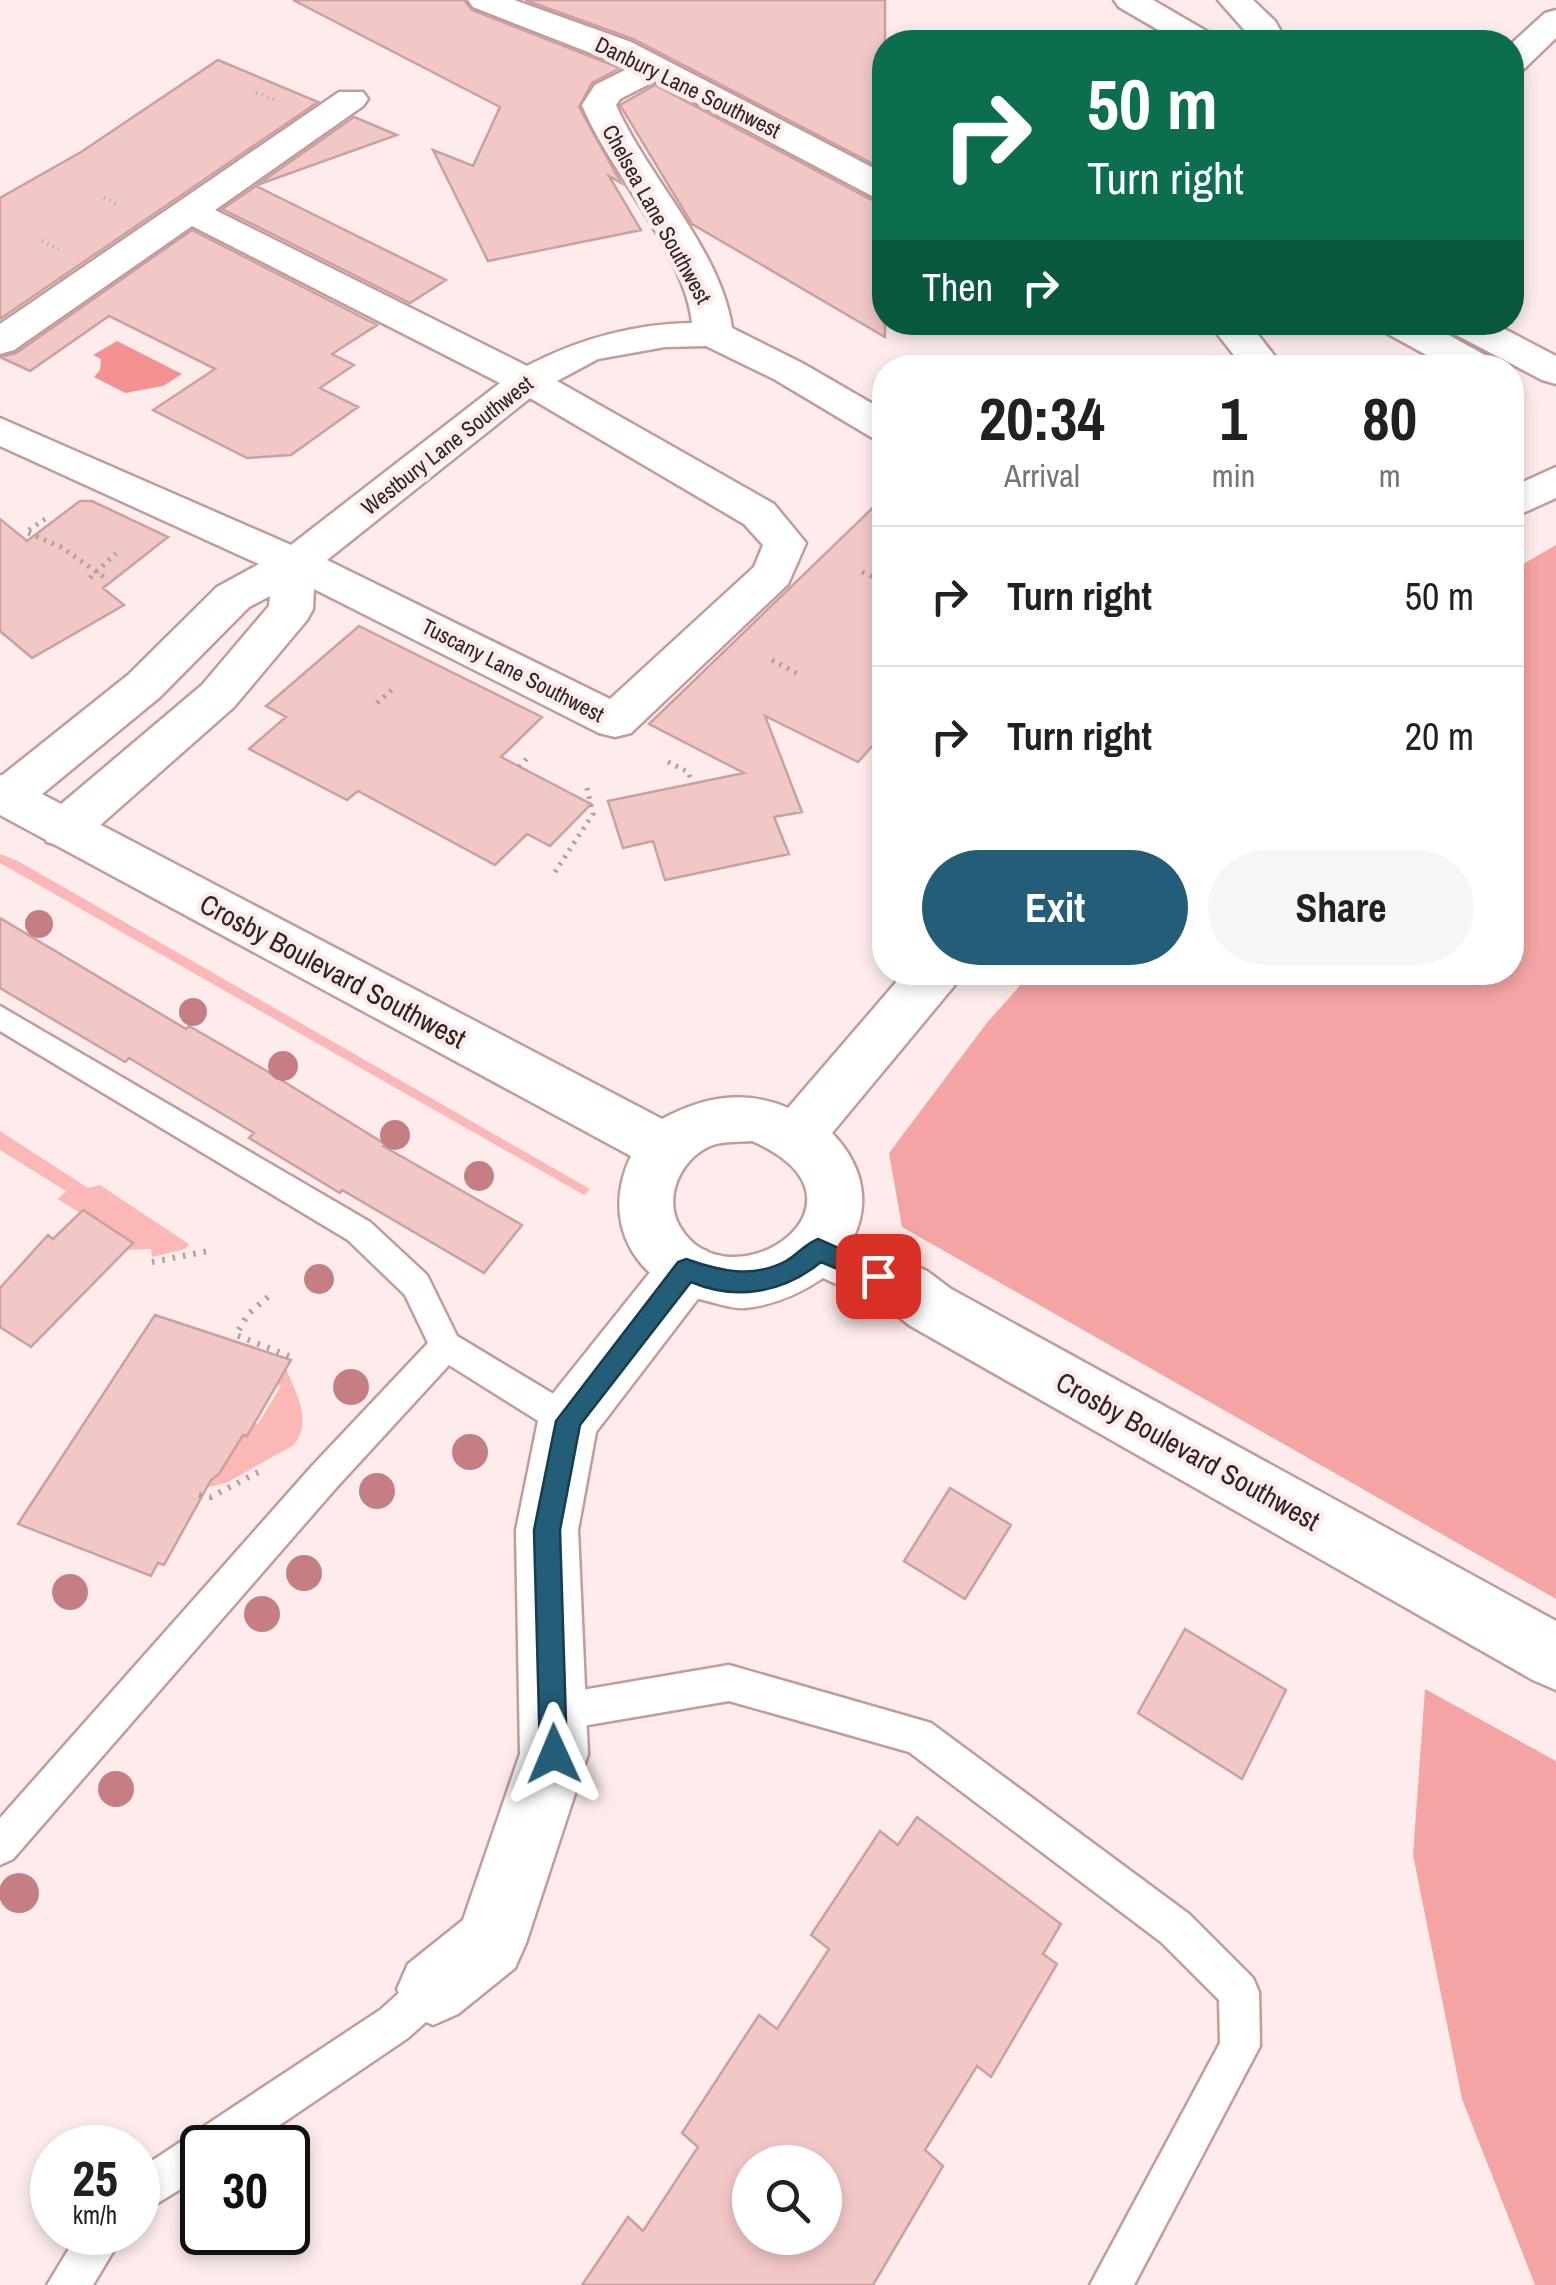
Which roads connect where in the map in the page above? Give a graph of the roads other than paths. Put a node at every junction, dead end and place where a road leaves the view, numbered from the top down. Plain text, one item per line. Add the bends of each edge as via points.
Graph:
1 (484, 0) edge
2 (1130, 0) edge
3 (1234, 0) edge
4 (1556, 20) edge
5 (1181, 30) edge
6 (1265, 30) edge
7 (1524, 51) edge
8 (656, 67) junction
9 (351, 99) dead end
10 (872, 181) edge
11 (190, 211) junction
12 (713, 334) junction
13 (1238, 335) edge
14 (1419, 335) edge
15 (1486, 335) edge
16 (0, 342) edge
17 (1254, 355) edge
18 (1456, 355) edge
19 (1524, 355) edge
20 (1524, 355) edge
21 (1556, 372) edge
22 (528, 380) junction
23 (1524, 391) edge
24 (1556, 408) edge
25 (872, 420) edge
26 (0, 431) edge
27 (1556, 480) edge
28 (1524, 499) edge
29 (294, 564) junction
30 (4, 795) edge
31 (64, 829) junction
32 (925, 985) edge
33 (0, 1017) edge
34 (798, 1134) junction
35 (666, 1148) junction
36 (818, 1250) junction
37 (686, 1269) junction
38 (446, 1346) junction
39 (568, 1421) junction
40 (1556, 1657) edge
41 (553, 1712) junction
42 (0, 1846) edge
43 (433, 1989) joint
44 (243, 2125) edge
45 (88, 2255) edge
46 (68, 2285) edge
47 (1111, 2285) edge

1 - 8 street, Danbury Lane Southwest
2 - 5 street
3 - 6 street
4 - 7 street
8 - 10 street, Danbury Lane Southwest
8 - 12 street, Chelsea Lane Southwest via 607,92 599,105 696,278 714,320
9 - 11 street
11 - 16 street
11 - 22 street, Tuscany Lane Southwest
12 - 22 street, Westbury Lane Southwest via 665,335 587,350
12 - 25 street, Westbury Lane Southwest
13 - 17 street
14 - 18 street
15 - 20 street
19 - 21 street
22 - 29 street, Westbury Lane Southwest
22 - 29 street, Tuscany Lane Southwest via 759,514 784,544 772,574 615,721
23 - 24 street
26 - 29 street, Tuscany Lane Southwest
27 - 28 street
29 - 30 street, Westbury Lane Southwest via 233,597 144,686
29 - 31 street via 291,608 218,696
30 - 31 street, Crosby Boulevard Southwest
31 - 35 street, Crosby Boulevard Southwest
32 - 34 street
33 - 38 lane via 358,1232 416,1285
34 - 35 street via 755,1118 722,1119
34 - 36 street via 830,1166 837,1194
35 - 37 street via 643,1201 663,1251
36 - 37 street via 770,1279 712,1280
36 - 40 street, Crosby Boulevard Southwest via 907,1289
37 - 39 street
38 - 39 lane
38 - 42 lane
39 - 41 street via 547,1530
41 - 43 street via 554,1754 490,1942
41 - 47 lane via 729,1683 918,1736 1175,1928 1239,1992 1240,2046
43 - 44 lane via 394,2024
45 - 46 lane

